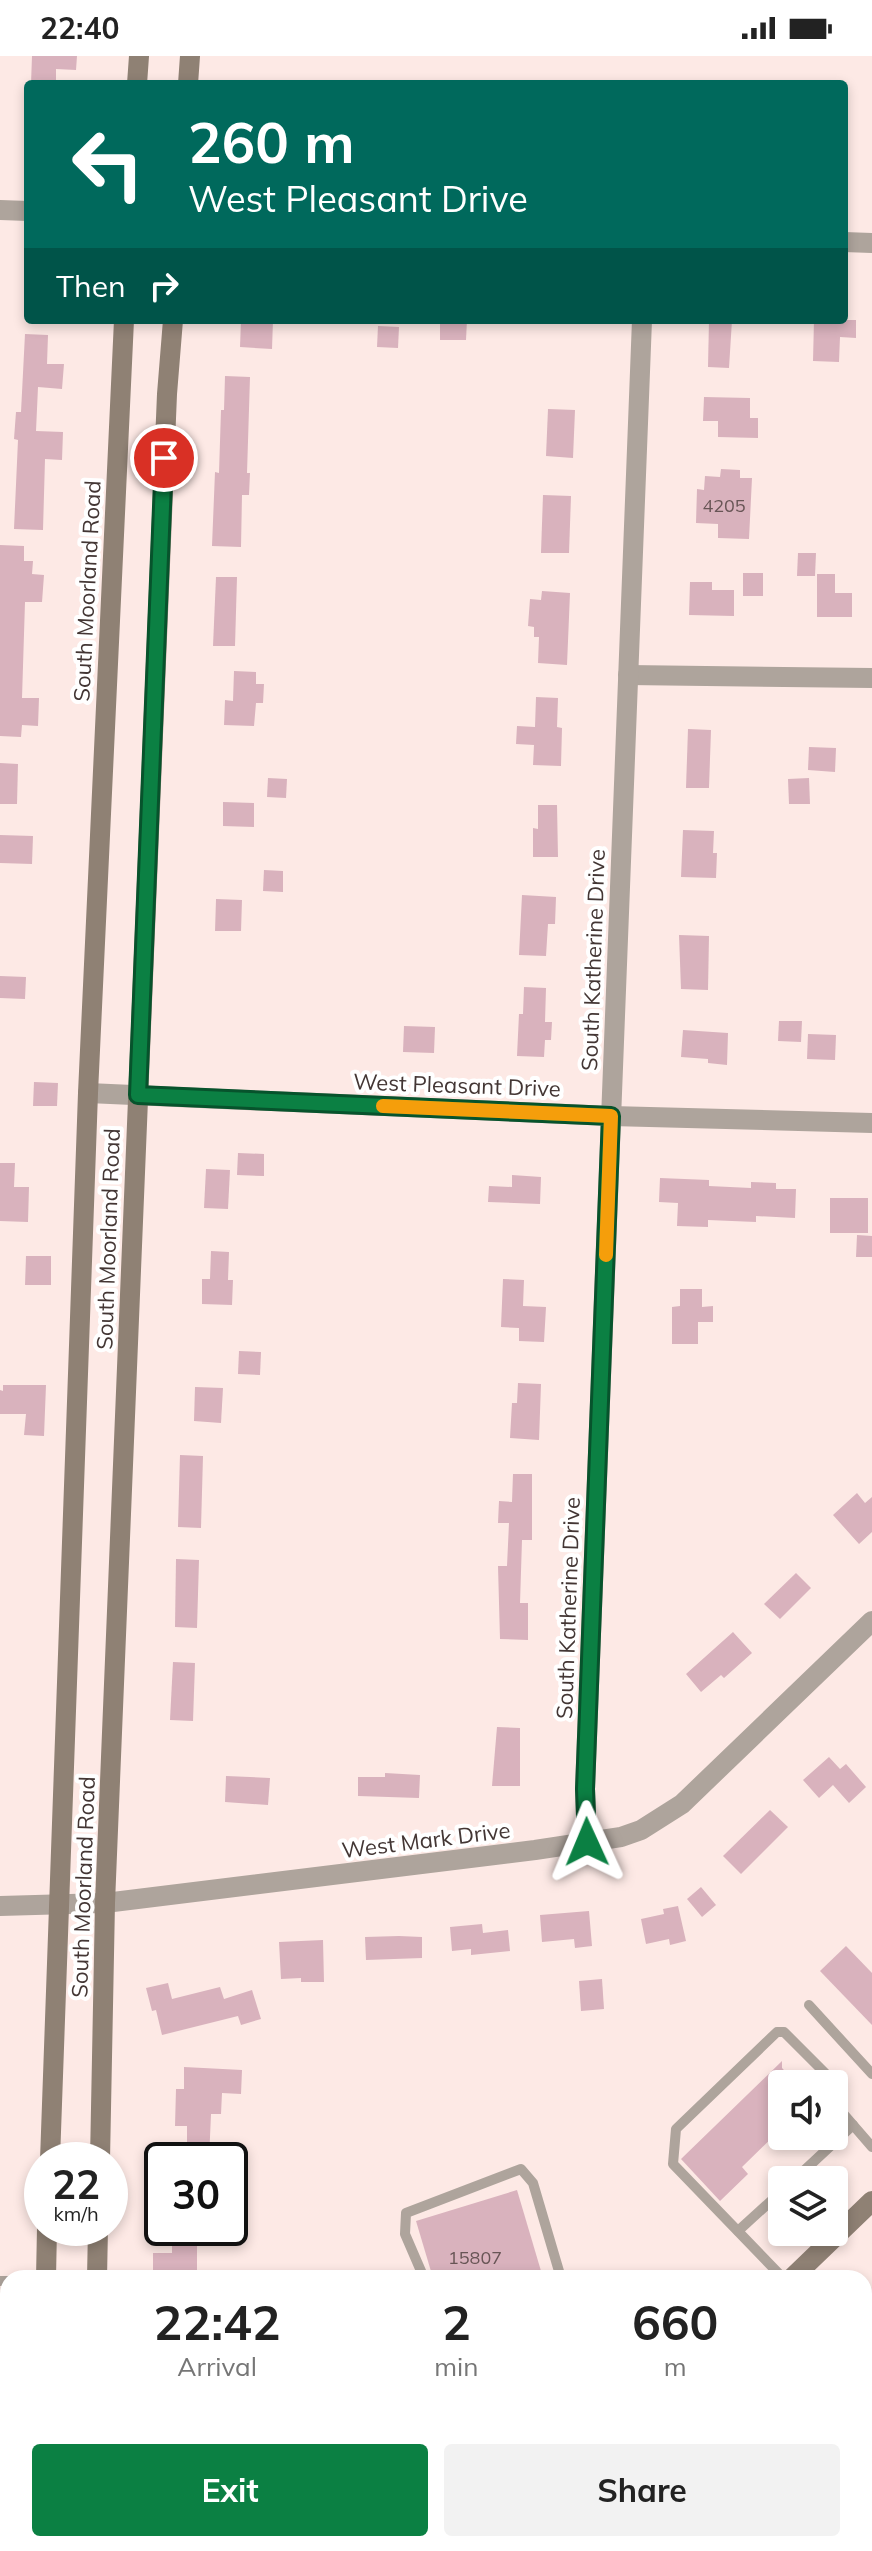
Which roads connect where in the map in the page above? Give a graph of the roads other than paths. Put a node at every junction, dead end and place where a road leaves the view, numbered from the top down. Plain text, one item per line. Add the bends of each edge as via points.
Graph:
1 (139, 56) edge
2 (190, 56) edge
3 (137, 80) edge
4 (188, 80) edge
5 (0, 210) edge
6 (24, 211) edge
7 (848, 242) edge
8 (872, 243) edge
9 (124, 324) edge
10 (173, 324) edge
11 (642, 324) edge
12 (628, 675) junction
13 (872, 678) edge
14 (88, 1093) junction
15 (138, 1095) junction
16 (611, 1116) junction
17 (872, 1123) edge
18 (872, 1621) edge
19 (587, 1842) junction
20 (105, 1903) junction
21 (0, 1906) edge
22 (58, 1906) junction
23 (809, 2005) dead end
24 (822, 2070) edge
25 (872, 2074) edge
26 (848, 2119) edge
27 (853, 2125) junction
28 (51, 2142) edge
29 (100, 2142) edge
30 (872, 2147) edge
31 (809, 2166) edge
32 (872, 2201) edge
33 (768, 2204) edge
34 (738, 2231) junction
35 (47, 2246) edge
36 (98, 2246) edge
37 (46, 2270) edge
38 (97, 2270) edge
39 (421, 2270) edge
40 (559, 2270) edge
41 (775, 2270) edge
42 (800, 2270) edge

1 - 3 main road
2 - 4 main road
5 - 6 street
7 - 8 street
9 - 14 main road, South Moorland Road
10 - 15 main road, South Moorland Road
11 - 12 street, South Katherine Drive
12 - 13 street
12 - 16 street, South Katherine Drive
14 - 15 street, West Pleasant Drive
14 - 22 main road, South Moorland Road
15 - 16 street, West Pleasant Drive
15 - 20 main road, South Moorland Road
16 - 17 street, West Pleasant Drive
16 - 19 street, South Katherine Drive
18 - 19 street, West Mark Drive via 682,1804 641,1830
19 - 20 street, West Mark Drive
20 - 22 street, West Mark Drive
20 - 29 main road, South Moorland Road
21 - 22 street, West Mark Drive
22 - 28 main road, South Moorland Road
23 - 25 lane
24 - 34 lane via 784,2032 777,2032 676,2129 673,2164
26 - 27 lane
27 - 30 lane
27 - 31 lane
32 - 42 main road
33 - 34 lane
34 - 41 lane
35 - 37 main road
36 - 38 main road
39 - 40 lane via 405,2234 406,2213 521,2169 533,2183

